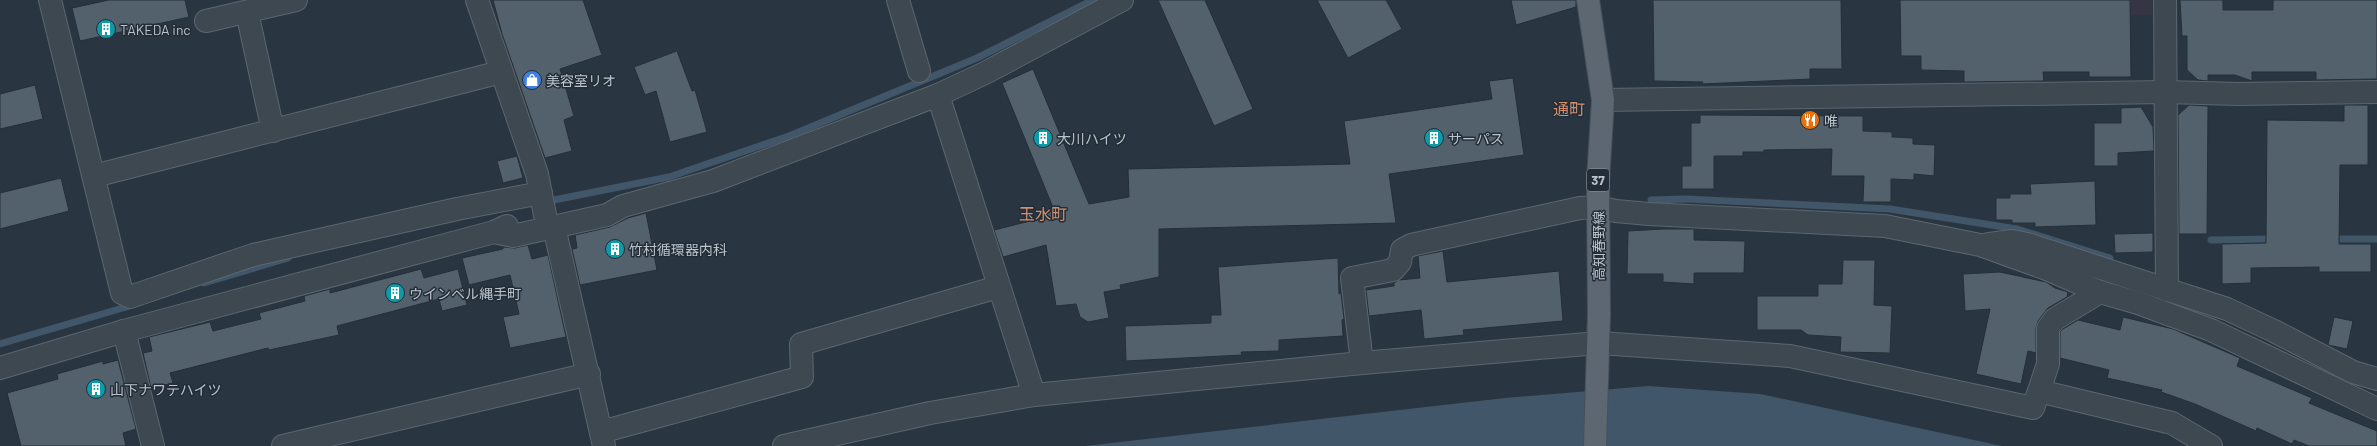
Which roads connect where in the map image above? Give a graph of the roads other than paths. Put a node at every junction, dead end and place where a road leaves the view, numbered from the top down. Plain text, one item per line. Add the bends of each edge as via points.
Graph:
1 (50, 0) edge
2 (296, 0) edge
3 (478, 0) edge
4 (898, 0) edge
5 (1122, 0) edge
6 (1588, 0) edge
7 (2165, 0) edge
8 (247, 12) junction
9 (206, 22) dead end
10 (919, 71) dead end
11 (501, 72) junction
12 (2165, 92) junction
13 (2377, 92) edge
14 (938, 95) junction
15 (1603, 100) junction
16 (273, 131) junction
17 (94, 176) junction
18 (1598, 207) junction
19 (545, 208) junction
20 (1980, 245) junction
21 (998, 287) junction
22 (2166, 290) junction
23 (2100, 292) junction
24 (124, 331) junction
25 (1598, 352) junction
26 (1362, 363) junction
27 (0, 368) edge
28 (589, 374) junction
29 (2377, 379) edge
30 (2039, 391) junction
31 (1034, 395) junction
32 (2377, 409) edge
33 (603, 439) edge
34 (153, 446) edge
35 (283, 446) edge
36 (784, 446) edge
37 (1595, 446) edge
38 (2211, 446) edge

1 - 17 street
2 - 8 street
3 - 11 street
4 - 10 street
5 - 14 street via 985,73
6 - 15 main road, 高知春野線 / 37
7 - 12 street
8 - 9 street
8 - 16 street
11 - 16 street
11 - 19 street
12 - 13 street
12 - 15 street
12 - 22 street
14 - 19 street via 713,181 622,206 601,203
14 - 21 street
15 - 18 main road, 高知春野線 / 37
16 - 17 street
17 - 19 street via 122,293 130,297 252,255 457,209
18 - 20 street via 1616,212 1885,226
18 - 25 main road, 高知春野線 / 37
18 - 26 street via 1551,213 1411,245 1402,250 1400,262 1394,270 1352,278
19 - 24 street via 494,232
19 - 28 street
20 - 22 street via 2012,241 2027,244
20 - 23 street
21 - 31 street
21 - 33 street via 801,344 802,376
22 - 29 street via 2227,309 2353,372
23 - 30 street via 2055,319 2048,328 2048,364
23 - 32 street via 2211,330
24 - 27 street
24 - 34 street
25 - 26 street
25 - 30 street via 1790,356 2033,408
25 - 37 main road, 高知春野線 / 37
26 - 31 street
28 - 33 street
28 - 35 street
30 - 38 street via 2172,423
31 - 36 street via 930,413

